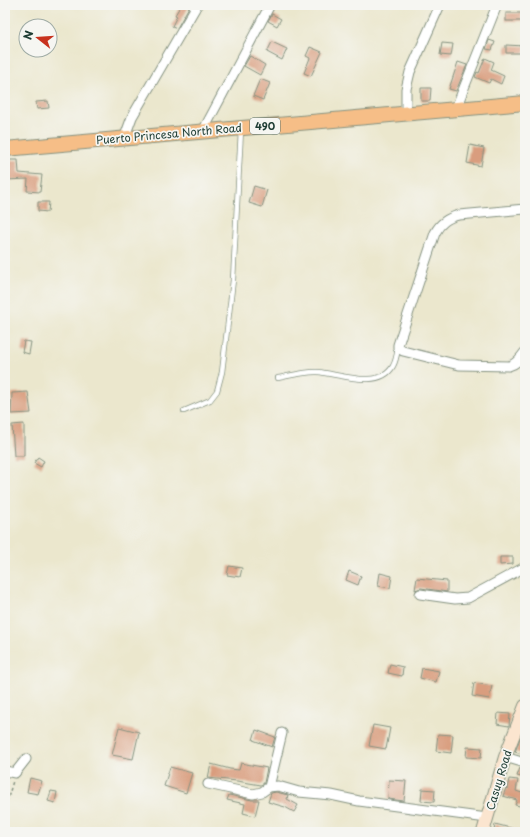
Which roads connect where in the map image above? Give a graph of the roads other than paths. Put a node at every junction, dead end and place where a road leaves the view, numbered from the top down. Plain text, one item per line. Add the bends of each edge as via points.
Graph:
1 (197, 5) edge
2 (270, 5) edge
3 (440, 5) edge
4 (497, 5) edge
5 (525, 103) edge
6 (456, 108) junction
7 (406, 113) junction
8 (241, 128) junction
9 (203, 131) junction
10 (124, 139) junction
11 (5, 148) edge
12 (525, 209) edge
13 (398, 348) junction
14 (525, 352) edge
15 (278, 378) dead end
16 (184, 411) dead end
17 (525, 567) edge
18 (420, 594) dead end
19 (525, 706) edge
20 (282, 733) dead end
21 (505, 757) junction
22 (26, 758) dead end
23 (525, 763) edge
24 (5, 771) edge
25 (208, 784) dead end
26 (270, 787) junction
27 (487, 818) junction
28 (525, 828) edge
29 (483, 832) edge
30 (524, 832) edge

1 - 10 street via 132,117
2 - 9 street
3 - 7 street via 410,72 406,89
4 - 6 street
5 - 6 main road, Puerto Princesa North Road / 490
6 - 7 main road, Puerto Princesa North Road / 490
7 - 8 main road, Puerto Princesa North Road / 490
8 - 9 main road, Puerto Princesa North Road / 490
8 - 16 lane via 233,280 222,372 217,391 210,400
9 - 10 main road, Puerto Princesa North Road / 490
10 - 11 main road, Puerto Princesa North Road / 490
12 - 13 street via 451,217 438,227
13 - 14 street via 459,365 509,366 519,361
13 - 15 lane via 393,365 381,378 316,372
17 - 18 street via 468,598 455,599
19 - 21 street, Casuy Road
20 - 26 street
21 - 23 street
21 - 27 street, Casuy Road
22 - 24 street via 15,773
25 - 26 street via 253,794
26 - 27 street via 278,786 299,792
27 - 29 street, Casuy Road
28 - 30 street

